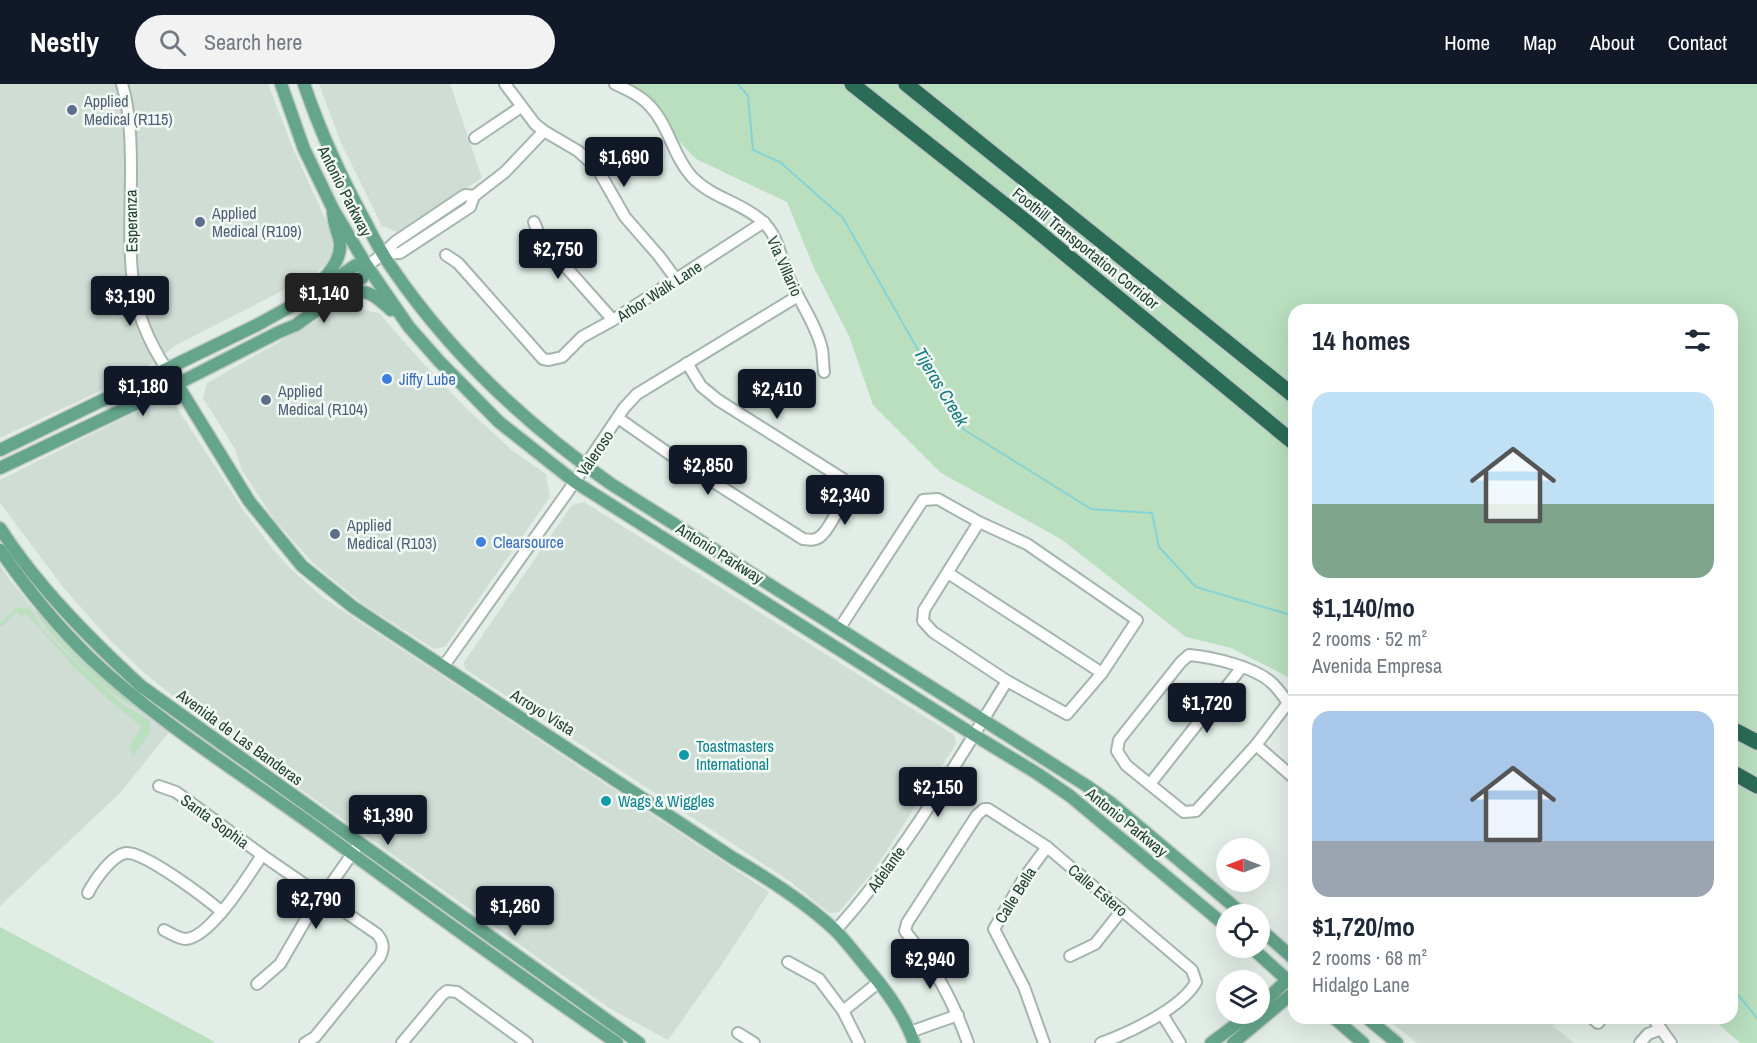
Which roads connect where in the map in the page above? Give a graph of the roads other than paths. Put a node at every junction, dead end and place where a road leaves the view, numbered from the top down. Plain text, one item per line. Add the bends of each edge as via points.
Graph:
1 (122, 84) edge
2 (281, 84) edge
3 (304, 84) edge
4 (504, 84) edge
5 (615, 84) edge
6 (852, 84) edge
7 (906, 84) edge
8 (521, 107) junction
9 (544, 131) junction
10 (475, 138) dead end
11 (333, 209) junction
12 (534, 222) dead end
13 (764, 222) junction
14 (383, 254) junction
15 (446, 255) dead end
16 (367, 266) junction
17 (676, 279) junction
18 (312, 294) junction
19 (798, 296) junction
20 (336, 298) junction
21 (613, 320) junction
22 (409, 327) junction
23 (687, 363) junction
24 (166, 369) junction
25 (824, 372) dead end
26 (177, 384) junction
27 (1288, 391) edge
28 (618, 418) junction
29 (1288, 438) edge
30 (0, 450) edge
31 (586, 466) junction
32 (0, 468) edge
33 (575, 482) junction
34 (979, 522) junction
35 (0, 528) edge
36 (0, 550) edge
37 (948, 573) junction
38 (839, 629) junction
39 (443, 666) junction
40 (1242, 667) junction
41 (1102, 673) junction
42 (1007, 681) junction
43 (1288, 702) edge
44 (1288, 709) edge
45 (171, 716) junction
46 (983, 719) junction
47 (1738, 732) edge
48 (974, 735) junction
49 (1757, 742) edge
50 (1256, 745) junction
51 (1288, 773) edge
52 (1738, 775) edge
53 (1150, 784) junction
54 (159, 786) dead end
55 (1757, 786) edge
56 (359, 844) junction
57 (1047, 847) junction
58 (351, 854) junction
59 (262, 855) junction
60 (88, 893) dead end
61 (322, 896) junction
62 (1231, 904) edge
63 (1122, 910) junction
64 (222, 912) junction
65 (1216, 918) edge
66 (164, 930) dead end
67 (835, 931) junction
68 (1270, 937) edge
69 (1288, 954) edge
70 (1070, 956) dead end
71 (1265, 958) edge
72 (788, 962) dead end
73 (1288, 975) edge
74 (879, 982) junction
75 (1288, 982) edge
76 (257, 984) dead end
77 (1270, 997) edge
78 (1288, 997) edge
79 (843, 1011) junction
80 (1162, 1014) junction
81 (958, 1015) junction
82 (1237, 1024) edge
83 (1341, 1024) edge
84 (1374, 1024) edge
85 (1657, 1024) edge
86 (1661, 1029) junction
87 (738, 1033) dead end
88 (610, 1037) edge
89 (912, 1037) edge
90 (305, 1043) edge
91 (402, 1043) edge
92 (527, 1043) edge
93 (639, 1043) edge
94 (754, 1043) edge
95 (859, 1043) edge
96 (968, 1043) edge
97 (1044, 1043) edge
98 (1101, 1043) edge
99 (1180, 1043) edge
100 (1211, 1043) edge
101 (1233, 1043) edge
102 (1363, 1043) edge
103 (1397, 1043) edge
104 (1640, 1043) edge
105 (1671, 1043) edge

1 - 24 street, Esperanza via 130,144 134,291 141,316
2 - 11 main road, Antonio Parkway via 304,149
3 - 14 main road, Antonio Parkway via 344,180
4 - 8 street
5 - 13 street, Via Villario via 650,105 692,176 713,193
6 - 29 highway, Foothill Transportation Corridor
7 - 27 highway, Foothill Transportation Corridor
8 - 9 street
8 - 10 street
9 - 14 street via 505,172 474,196 470,207 400,253
9 - 17 street via 578,151 597,168 625,217
11 - 16 main road, Antonio Parkway
11 - 18 main road via 340,249 332,270
12 - 21 street via 541,239
13 - 17 street, Arbor Walk Lane
13 - 19 street, Via Villario via 774,236
14 - 16 street
14 - 31 main road, Antonio Parkway via 484,380
15 - 21 street, Arbor Walk Lane via 458,263 543,359 562,357 582,337
16 - 18 main road via 356,265
16 - 20 main road via 363,277
16 - 22 main road, Antonio Parkway
17 - 21 street, Arbor Walk Lane
18 - 24 main road
19 - 23 street, Valeroso
19 - 25 street, Via Villario via 822,348
20 - 22 main road via 359,291 372,294
20 - 26 main road via 296,325
22 - 33 main road, Antonio Parkway via 499,422
23 - 28 street, Valeroso via 637,394
23 - 28 street via 701,386 718,400 843,478 848,487 846,497 821,536 803,539
24 - 26 street, Esperanza
24 - 30 main road
26 - 32 main road
26 - 39 main road, Arroyo Vista via 249,501 302,566 353,607
28 - 31 street, Valeroso
31 - 33 street, Valeroso
31 - 38 main road, Antonio Parkway
33 - 39 street, Valeroso
33 - 48 main road, Antonio Parkway
34 - 37 street
34 - 38 street via 938,499 923,500
34 - 41 street via 1027,544 1137,620
35 - 45 main road, Avenida de Las Banderas via 30,572
36 - 45 main road via 35,599 90,658
37 - 41 street
37 - 42 street via 924,610 923,621 933,632
38 - 46 main road, Antonio Parkway
39 - 67 main road, Arroyo Vista via 762,875
40 - 43 street via 1272,683
40 - 53 street
40 - 53 street via 1189,655 1119,740 1117,751 1126,765
41 - 42 street via 1067,714
42 - 46 street, Adelante
44 - 50 street
45 - 56 main road, Avenida de Las Banderas via 254,768
45 - 58 main road, Avenida de Las Banderas
46 - 48 street, Adelante
46 - 62 main road, Antonio Parkway via 1111,803
47 - 49 highway
48 - 65 main road, Antonio Parkway via 1070,796
48 - 67 street, Adelante via 889,865
50 - 51 street
50 - 53 street via 1196,810 1184,812
52 - 55 highway
54 - 59 street, Santa Sophia via 176,792
56 - 58 street
56 - 88 main road, Avenida de Las Banderas
57 - 63 street, Calle Estero
57 - 81 street, Calle Estero via 988,809 981,810 908,923 905,931 945,987
57 - 97 street, Calle Bella via 994,929 1024,987
58 - 61 street
58 - 88 main road, Avenida de Las Banderas
59 - 61 street, Santa Sophia
59 - 64 street
60 - 64 street via 96,878 119,856 132,854 173,876
61 - 76 street via 280,964
61 - 90 street, Santa Sophia via 377,934 383,945 380,957 315,1037
63 - 70 street via 1095,944
63 - 80 street, Calle Estero via 1192,970 1196,982 1190,993
64 - 66 street via 192,938 178,938
67 - 74 main road, Arroyo Vista
68 - 69 main road
71 - 73 main road
72 - 79 street via 819,979
74 - 79 street
74 - 89 main road, Arroyo Vista
75 - 77 main road
78 - 101 main road
79 - 95 street
80 - 98 street
80 - 99 street
81 - 89 street
81 - 96 street
82 - 100 main road
83 - 102 main road
84 - 103 main road
85 - 86 street
86 - 104 street via 1648,1034
86 - 105 street
87 - 94 street
88 - 93 main road, Avenida de Las Banderas
91 - 92 street via 442,995 452,991

